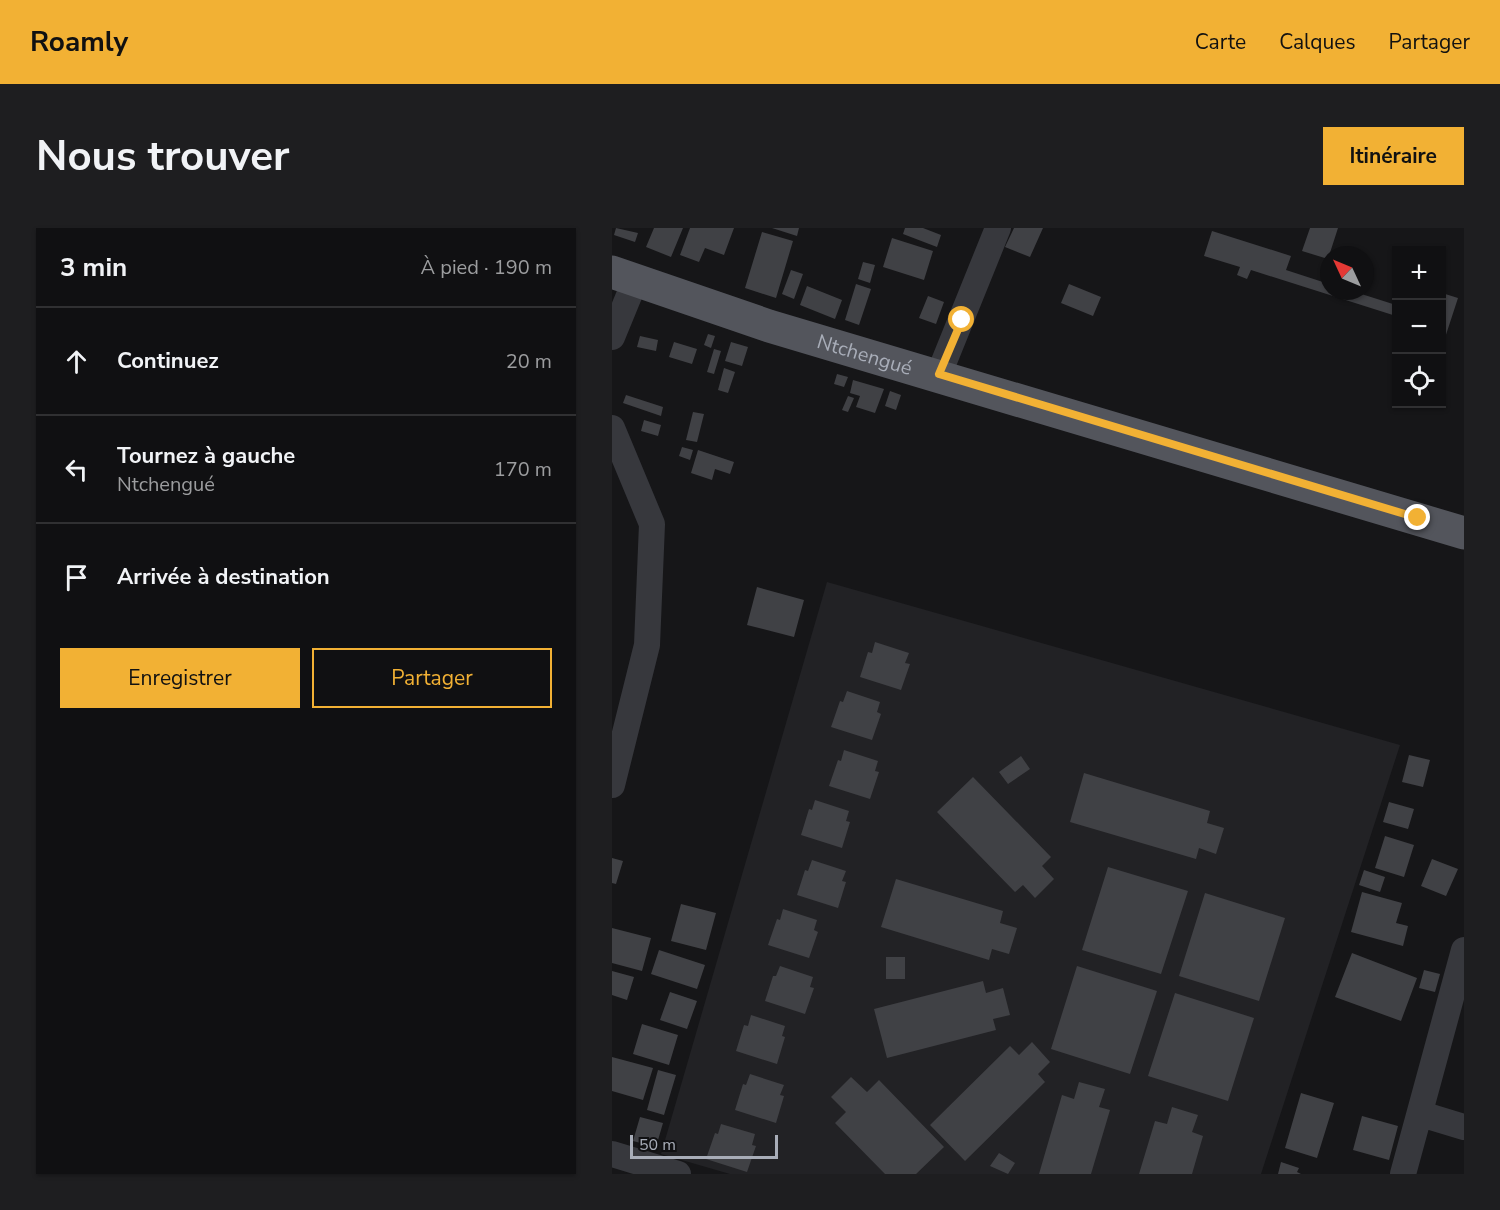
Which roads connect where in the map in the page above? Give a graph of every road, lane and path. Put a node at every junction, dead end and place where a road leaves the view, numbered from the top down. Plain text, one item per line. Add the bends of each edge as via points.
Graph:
1 (998, 228) edge
2 (624, 276) edge
3 (612, 337) edge
4 (939, 374) junction
5 (612, 428) edge
6 (1464, 532) edge
7 (612, 785) edge
8 (1464, 950) edge
9 (1420, 1114) junction
10 (1464, 1127) edge
11 (612, 1154) edge
12 (678, 1174) edge
13 (1403, 1174) edge

1 - 4 street
2 - 3 street
2 - 4 main road, Ntchengué via 769,326
4 - 6 main road, Ntchengué
5 - 7 street via 652,524 647,645
8 - 9 street
9 - 10 street
9 - 13 street
11 - 12 street

